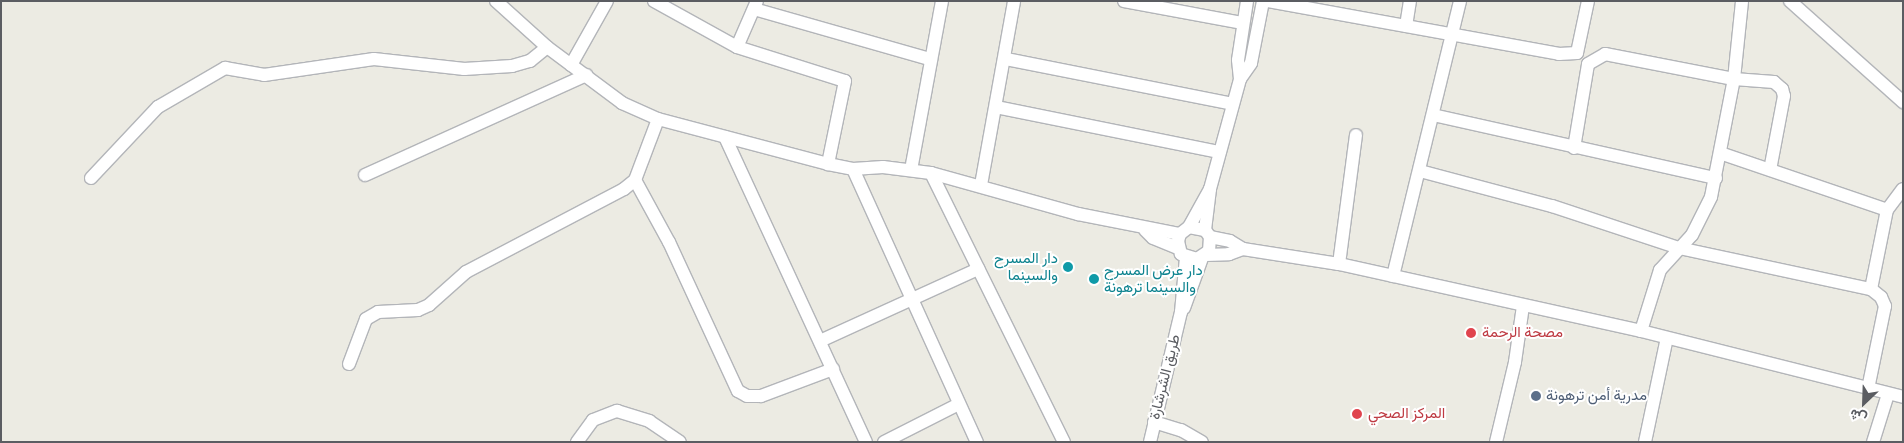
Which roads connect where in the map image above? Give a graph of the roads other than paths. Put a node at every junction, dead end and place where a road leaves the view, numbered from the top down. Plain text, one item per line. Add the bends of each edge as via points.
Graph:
1 (496, 1) edge
2 (607, 1) edge
3 (654, 1) edge
4 (942, 1) edge
5 (1014, 1) edge
6 (1124, 1) edge
7 (1246, 1) edge
8 (1263, 1) edge
9 (1268, 1) edge
10 (1410, 1) edge
11 (1460, 1) edge
12 (1588, 1) edge
13 (1742, 1) edge
14 (1790, 1) edge
15 (755, 5) edge
16 (674, 6) edge
17 (1243, 23) junction
18 (1406, 26) junction
19 (1454, 34) junction
20 (547, 47) junction
21 (737, 47) junction
22 (929, 59) junction
23 (1006, 59) junction
24 (571, 64) junction
25 (586, 75) junction
26 (1240, 79) junction
27 (1734, 79) junction
28 (1902, 99) edge
29 (1233, 104) junction
30 (996, 107) junction
31 (1433, 115) junction
32 (658, 119) junction
33 (1356, 135) dead end
34 (725, 137) junction
35 (1574, 148) junction
36 (1220, 152) junction
37 (1720, 153) junction
38 (828, 164) junction
39 (853, 169) junction
40 (911, 170) junction
41 (1770, 170) junction
42 (1420, 171) junction
43 (931, 172) junction
44 (365, 175) dead end
45 (91, 178) dead end
46 (1716, 178) junction
47 (634, 180) junction
48 (981, 185) junction
49 (1210, 188) junction
50 (1903, 189) edge
51 (1887, 210) junction
52 (1145, 230) junction
53 (1185, 230) junction
54 (1208, 233) junction
55 (1679, 248) junction
56 (1243, 249) junction
57 (1182, 253) junction
58 (1204, 256) junction
59 (1339, 264) junction
60 (978, 269) junction
61 (1393, 276) junction
62 (1871, 289) junction
63 (910, 300) junction
64 (1522, 306) junction
65 (1181, 312) junction
66 (1641, 331) junction
67 (1667, 338) junction
68 (820, 341) junction
69 (349, 364) dead end
70 (833, 369) junction
71 (1868, 389) junction
72 (1888, 394) junction
73 (1903, 397) edge
74 (959, 404) junction
75 (1154, 422) junction
76 (577, 442) edge
77 (680, 442) edge
78 (866, 442) edge
79 (884, 442) edge
80 (977, 442) edge
81 (1064, 442) edge
82 (1150, 442) edge
83 (1202, 442) edge
84 (1496, 442) edge
85 (1645, 442) edge
86 (1873, 442) edge

1 - 20 street
2 - 24 street
3 - 16 street
4 - 22 street
5 - 23 street
6 - 17 street
7 - 17 street
8 - 26 street via 1251,63
9 - 18 street
10 - 18 street
11 - 19 street
12 - 19 street via 1577,53 1537,52
13 - 27 street
14 - 28 street
15 - 21 street
15 - 22 street
16 - 21 street
17 - 26 street via 1238,60
18 - 19 street
19 - 31 street
20 - 24 street
20 - 45 street via 530,61 512,66 464,69 374,59 264,75 225,68 158,107
21 - 38 street via 845,82
22 - 40 street
23 - 29 street
23 - 30 street
24 - 25 street
25 - 32 street via 622,103
25 - 44 street
26 - 29 street
27 - 35 street via 1605,54 1596,57 1588,64
27 - 37 street
27 - 41 street via 1774,82 1782,89 1784,96
29 - 36 street
30 - 36 street
30 - 48 street
31 - 35 street
31 - 42 street
32 - 34 street
32 - 47 street
33 - 59 street
34 - 38 street
34 - 68 street
35 - 46 street
36 - 49 street
37 - 41 street
37 - 46 street
38 - 39 street
39 - 40 street
39 - 63 street
40 - 43 street
41 - 51 street
42 - 55 street via 1552,206
42 - 61 street
43 - 48 street
43 - 60 street
46 - 55 street via 1701,222
47 - 69 street via 624,189 466,272 429,305 418,310 378,312 366,319
47 - 70 street via 669,242 738,391 747,396 761,396
48 - 52 street
49 - 53 street
49 - 54 street
50 - 51 street
51 - 62 street
52 - 53 street
52 - 57 street via 1153,238
53 - 54 street
53 - 57 street
54 - 56 street
54 - 58 street via 1211,247
55 - 62 street
55 - 66 street via 1660,270
56 - 58 street
56 - 59 street
57 - 58 street
57 - 65 street
58 - 65 street via 1194,288
59 - 61 street
60 - 63 street
60 - 81 street
61 - 64 street
62 - 71 street via 1881,296 1885,306
63 - 68 street
63 - 74 street
64 - 66 street
64 - 84 street via 1515,362
65 - 75 street, طريق الشرشارة
66 - 67 street
67 - 71 street
67 - 85 street
68 - 70 street
70 - 78 street
71 - 72 street
72 - 73 street
72 - 86 street
74 - 79 street
74 - 80 street
75 - 82 street, طريق الشرشارة
75 - 83 street via 1182,430
76 - 77 street via 593,420 618,411 649,422

